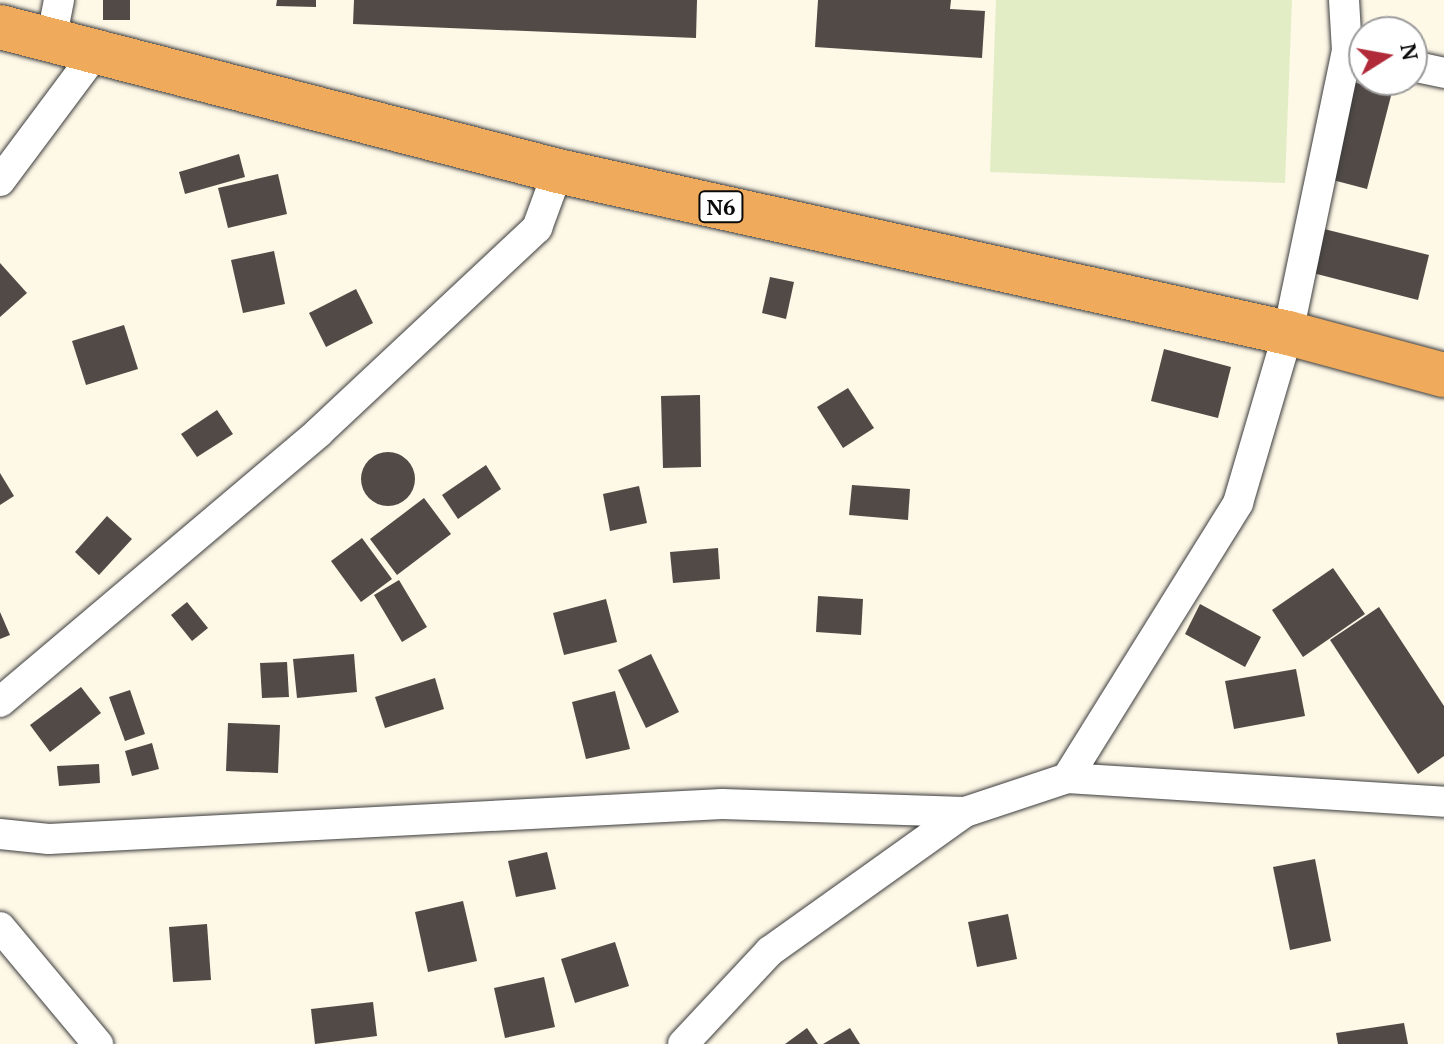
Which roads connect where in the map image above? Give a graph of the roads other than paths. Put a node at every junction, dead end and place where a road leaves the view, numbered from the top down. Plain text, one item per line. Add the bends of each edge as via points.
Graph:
1 (55, 20) edge
2 (0, 27) edge
3 (96, 52) junction
4 (1348, 82) edge
5 (558, 171) junction
6 (0, 181) edge
7 (1288, 333) junction
8 (1444, 375) edge
9 (0, 702) edge
10 (1067, 778) junction
11 (1444, 802) edge
12 (965, 812) junction
13 (0, 834) edge
14 (0, 927) edge
15 (98, 1044) edge
16 (683, 1044) edge

1 - 2 highway, N6
1 - 3 highway, N6
3 - 5 highway, N6
3 - 6 street
4 - 7 street
5 - 7 highway, N6
5 - 9 street via 537,228 319,432
7 - 8 highway, N6
7 - 10 street via 1238,503
10 - 11 street
10 - 12 street
12 - 13 street via 722,804 49,839
12 - 16 street via 770,951
14 - 15 street

